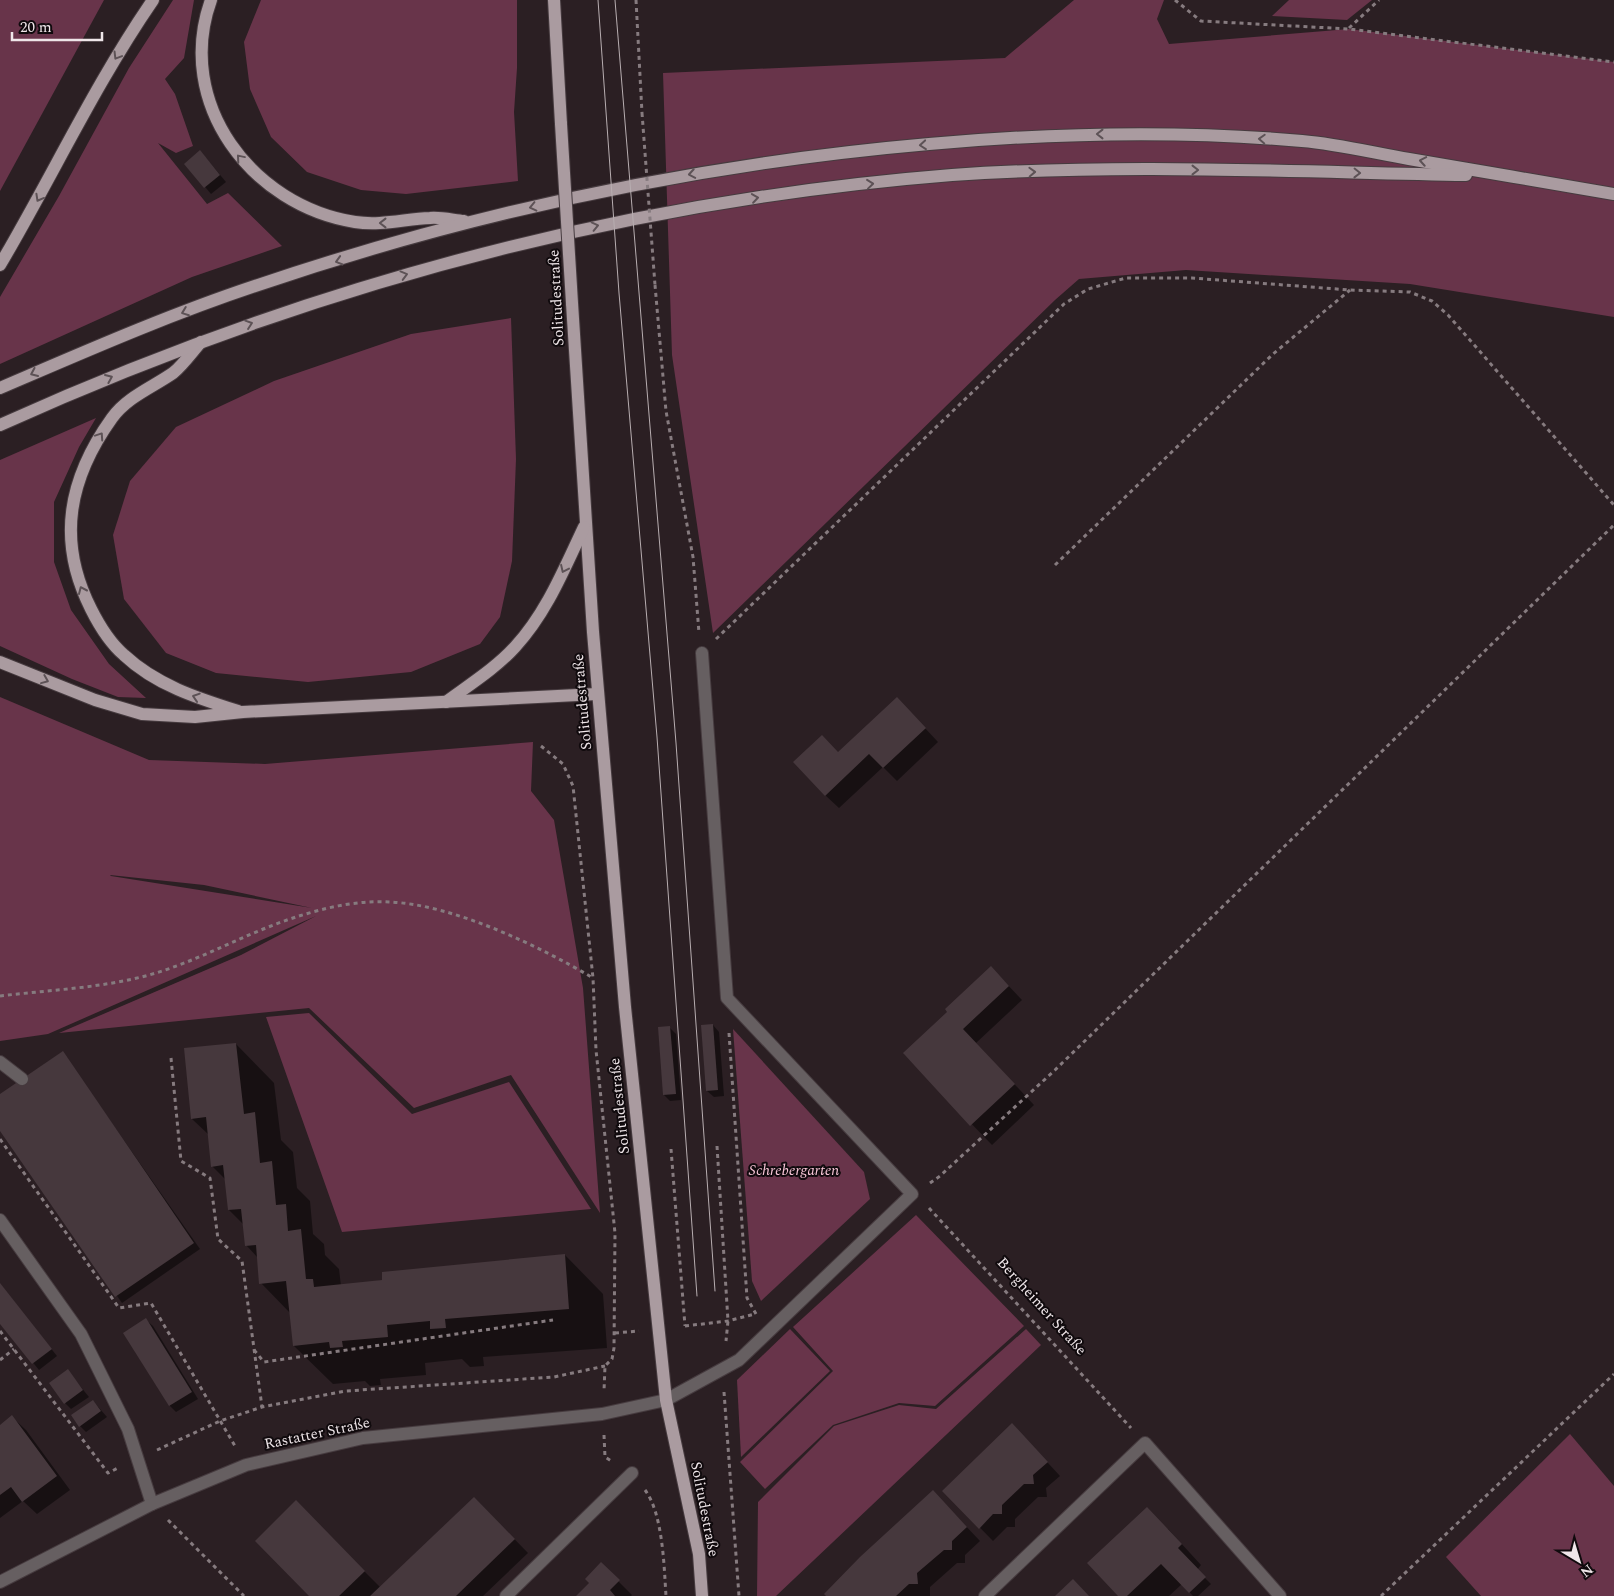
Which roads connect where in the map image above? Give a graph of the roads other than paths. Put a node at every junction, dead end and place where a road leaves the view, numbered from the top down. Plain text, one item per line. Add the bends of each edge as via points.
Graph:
1 (153, 0) edge
2 (211, 0) edge
3 (554, 0) edge
4 (1506, 176) junction
5 (1614, 194) edge
6 (469, 222) junction
7 (0, 265) edge
8 (202, 340) junction
9 (0, 388) edge
10 (0, 425) edge
11 (585, 525) junction
12 (702, 653) road end
13 (0, 662) edge
14 (597, 694) junction
15 (446, 702) junction
16 (243, 712) junction
17 (0, 1062) edge
18 (22, 1079) dead end
19 (0, 1220) edge
20 (666, 1400) junction
21 (632, 1473) road end
22 (152, 1504) junction
23 (0, 1582) edge
24 (506, 1596) edge
25 (702, 1596) edge
26 (985, 1596) edge
27 (1280, 1596) edge

1 -> 7 main road via 97,90
6 -> 2 main road via 431,218 388,223 356,222 322,215 294,203 268,185 228,143 213,108 201,49
3 - 11 main road, Solitudestraße, bridge
4 - 5 main road
4 -> 6 main road via 1305,141 1097,133 852,151 722,168 644,182
8 -> 4 main road via 379,282 598,225 701,205 822,189 954,175 1097,170
6 -> 9 main road via 254,286
10 -> 8 main road
16 -> 8 main road via 183,693 149,674 123,654 98,623 80,586 72,556 70,518 78,481 92,448 114,416 150,385 174,372
11 - 14 main road, Solitudestraße
11 -> 15 main road via 546,606 531,628 499,662
12 - 20 street via 727,998 912,1194 739,1360
13 -> 16 main road via 95,700 142,714 195,717
14 - 15 main road
14 - 20 main road, Solitudestraße
15 - 16 main road
17 - 18 street
19 - 22 street via 81,1334 128,1429
20 - 22 street, Rastatter Straße via 602,1414 363,1438 246,1465
20 - 25 main road, Solitudestraße via 699,1554
21 - 24 street
22 - 23 street, Rastatter Straße
26 - 27 street via 1145,1443

